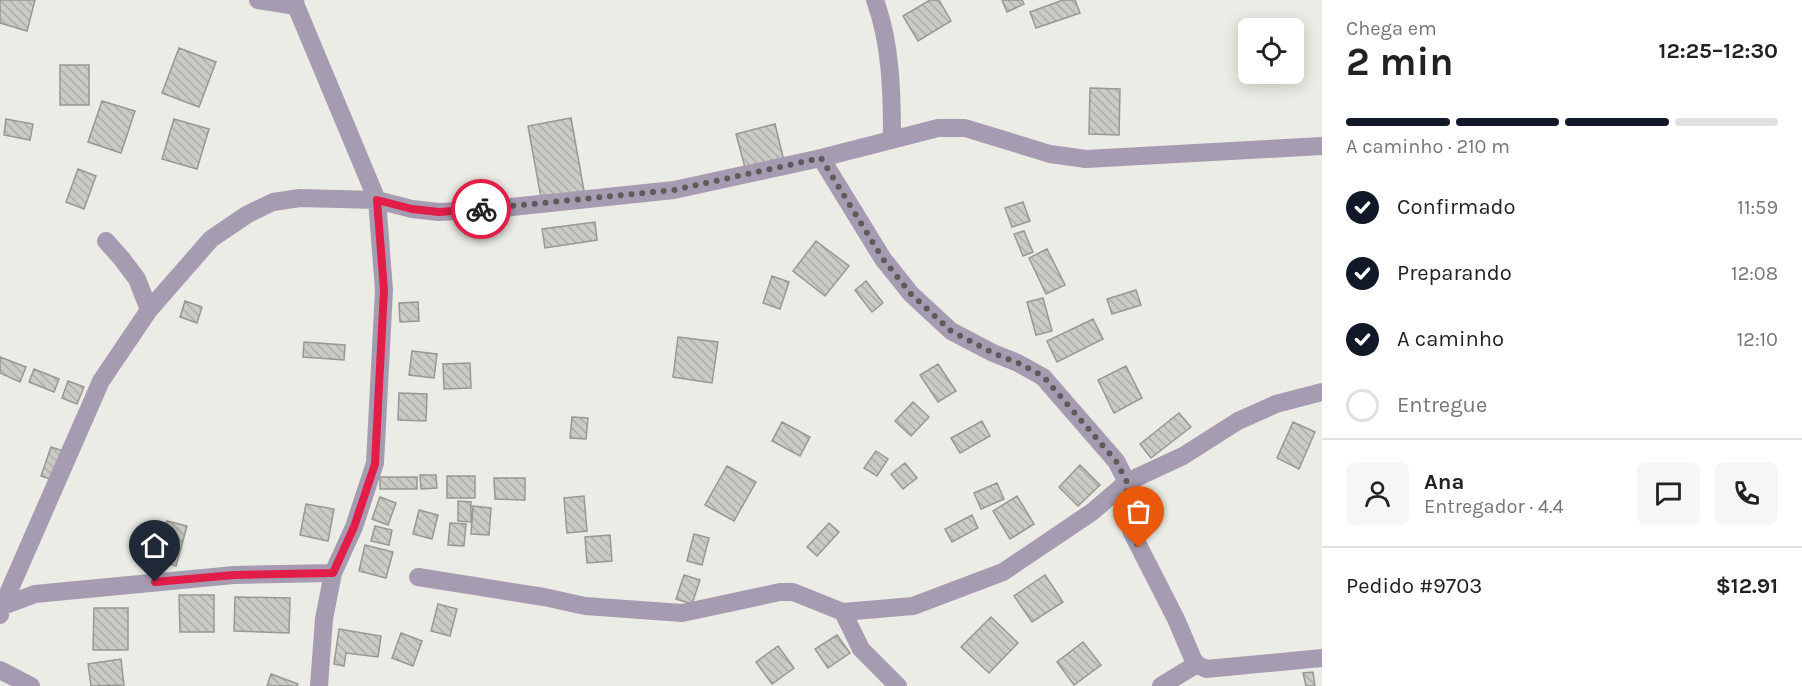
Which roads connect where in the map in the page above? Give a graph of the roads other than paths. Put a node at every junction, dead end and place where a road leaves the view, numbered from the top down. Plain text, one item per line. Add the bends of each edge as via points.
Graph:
1 (258, 0) edge
2 (874, 0) edge
3 (296, 3) edge
4 (892, 139) junction
5 (1322, 146) edge
6 (821, 158) junction
7 (377, 200) junction
8 (106, 241) dead end
9 (149, 310) junction
10 (1322, 392) edge
11 (1127, 482) junction
12 (333, 573) junction
13 (418, 576) dead end
14 (1, 610) edge
15 (843, 612) junction
16 (1322, 658) edge
17 (1197, 664) junction
18 (0, 670) edge
19 (31, 686) edge
20 (319, 686) edge
21 (898, 686) edge
22 (1161, 686) edge

1 - 3 street
2 - 4 street via 881,16 892,85
3 - 7 street
4 - 5 street via 938,128 965,128 1050,154 1086,159
4 - 6 street
6 - 7 street via 674,190 504,208 439,212
6 - 11 street via 883,259 911,294 951,331 1043,376 1116,461
7 - 9 street via 300,198 273,202 248,214 211,239
7 - 12 street via 384,290 375,464 354,527
8 - 9 street via 137,279
9 - 14 street via 101,381
10 - 11 street via 1276,404 1238,421 1183,456
11 - 15 street via 1092,512 1003,572 913,606
11 - 17 street via 1126,510 1132,533
12 - 14 street via 234,575 35,594
12 - 20 street via 324,619
13 - 15 street via 585,606 682,613 793,592
15 - 21 street via 861,649
16 - 17 street via 1206,669
17 - 22 street
18 - 19 street

